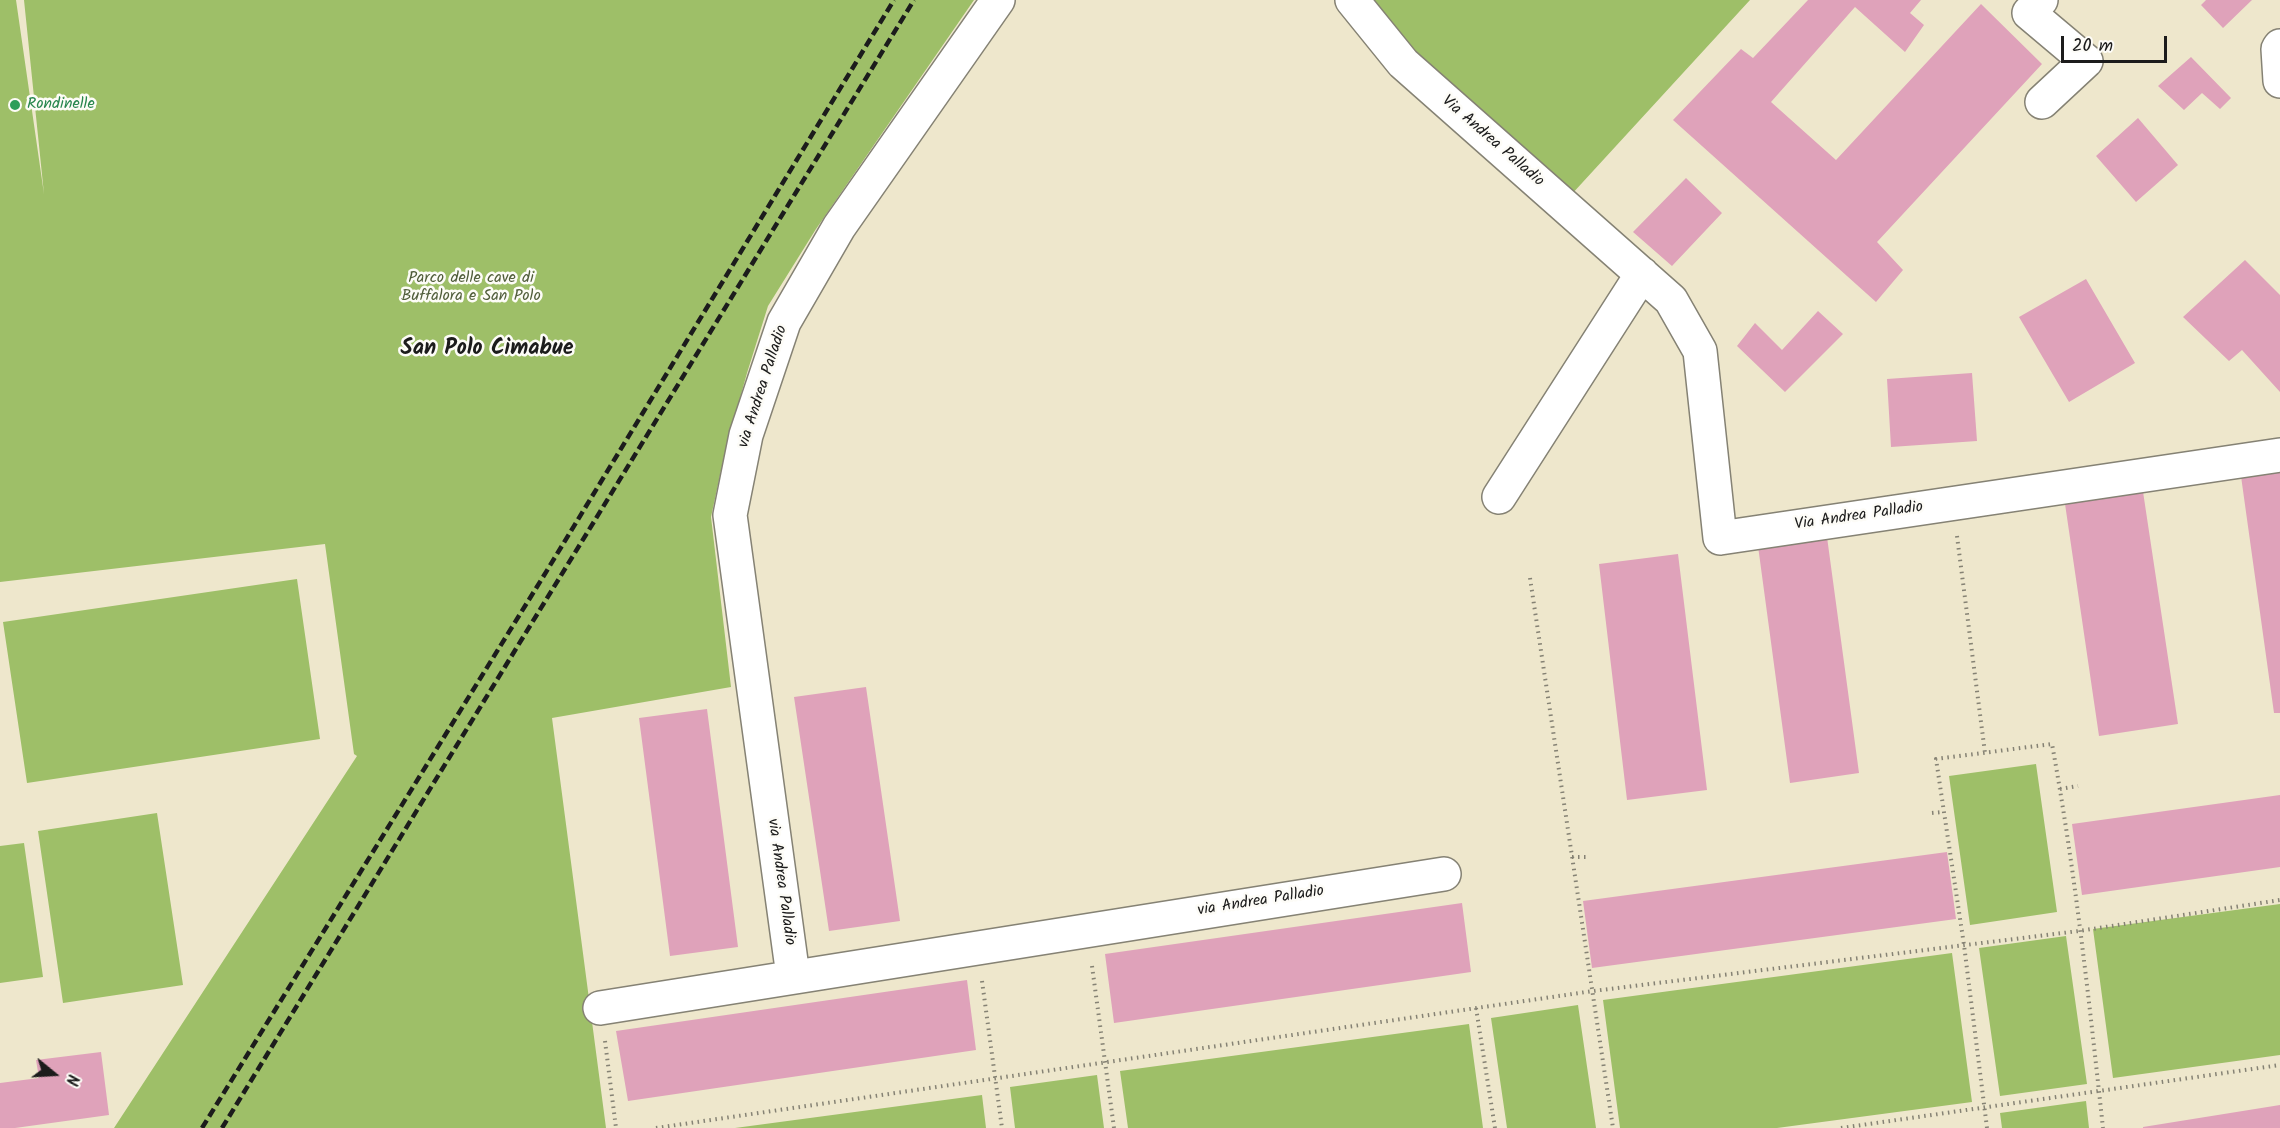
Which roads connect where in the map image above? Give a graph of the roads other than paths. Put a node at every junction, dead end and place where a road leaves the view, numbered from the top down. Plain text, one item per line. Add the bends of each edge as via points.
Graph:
1 (998, 0) edge
2 (1352, 0) edge
3 (2041, 0) edge
4 (2280, 46) edge
5 (2280, 81) edge
6 (2042, 102) dead end
7 (1642, 274) junction
8 (2280, 455) edge
9 (1498, 496) dead end
10 (1444, 874) dead end
11 (793, 976) junction
12 (600, 1008) road end

1 - 11 street, via Andrea Palladio via 839,227 784,322 746,435 730,515
2 - 7 street, Via Andrea Palladio via 1403,63
3 - 6 street via 2029,13 2086,61
4 - 5 street
7 - 8 street, Via Andrea Palladio via 1671,300 1700,351 1720,538
7 - 9 street
10 - 11 street, via Andrea Palladio
11 - 12 street, via Andrea Palladio

